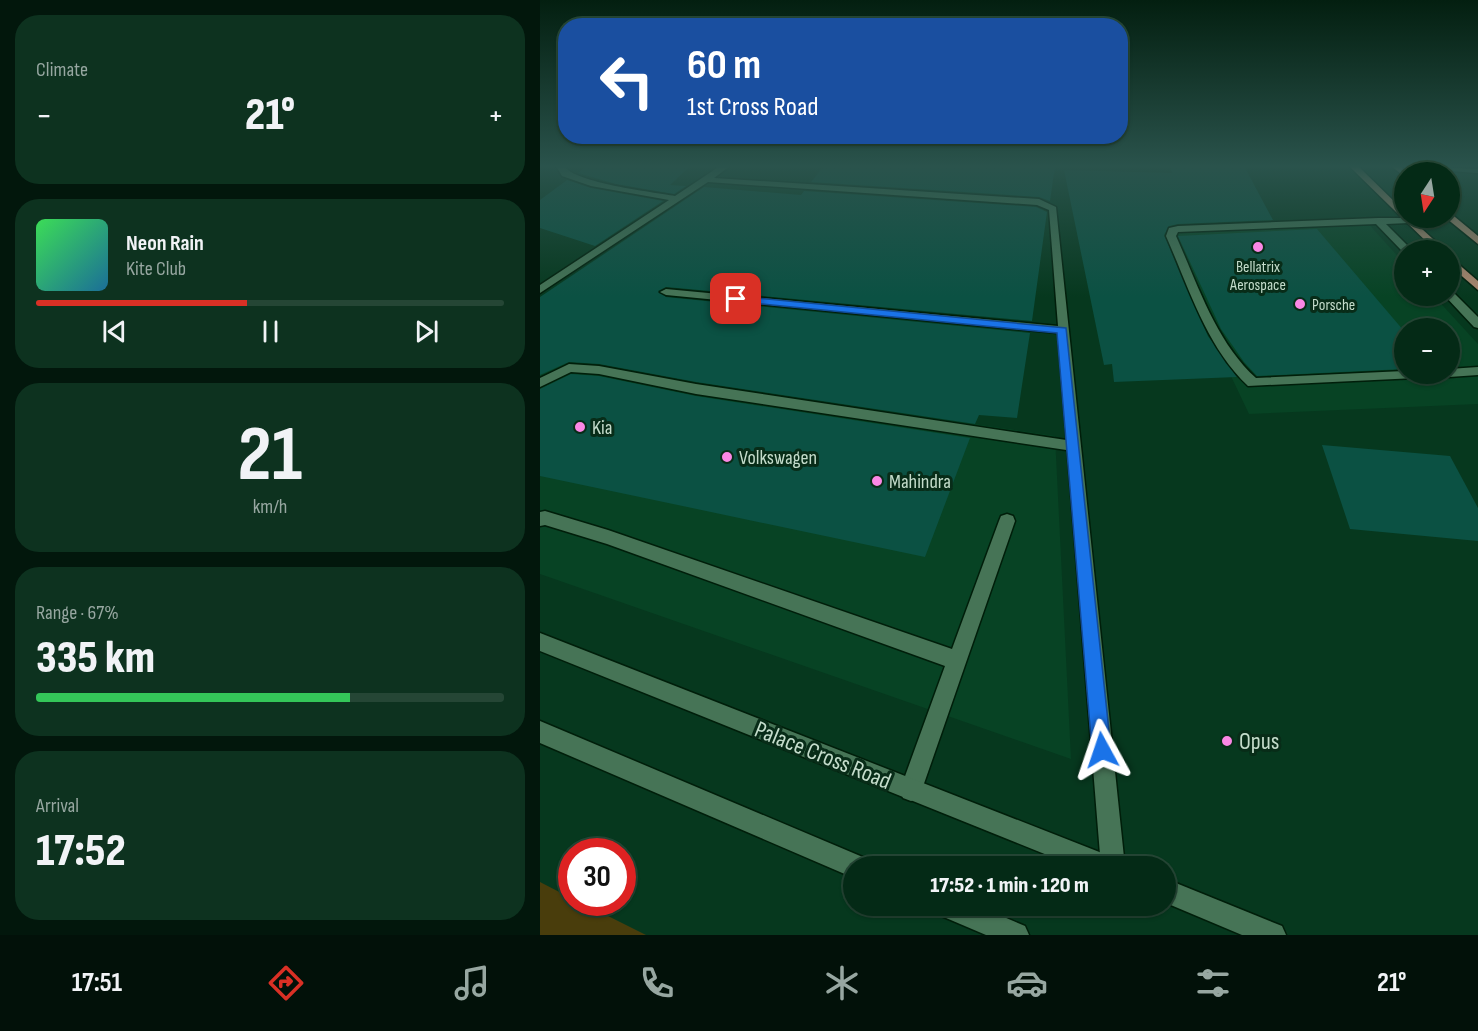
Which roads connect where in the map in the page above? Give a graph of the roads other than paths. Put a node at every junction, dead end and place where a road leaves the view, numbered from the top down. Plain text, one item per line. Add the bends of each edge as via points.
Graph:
1 (664, 210) edge
2 (1053, 210) edge
3 (1394, 219) edge
4 (1378, 221) junction
5 (1460, 225) edge
6 (1417, 228) edge
7 (1397, 240) edge
8 (1429, 240) edge
9 (1478, 241) edge
10 (1460, 270) edge
11 (1478, 287) edge
12 (540, 290) edge
13 (666, 292) dead end
14 (1460, 305) edge
15 (1478, 324) edge
16 (1062, 330) junction
17 (1478, 371) edge
18 (1460, 372) edge
19 (1394, 376) edge
20 (540, 383) edge
21 (1073, 446) junction
22 (540, 519) edge
23 (1007, 521) dead end
24 (540, 642) edge
25 (957, 661) junction
26 (540, 732) edge
27 (911, 790) junction
28 (1079, 856) edge
29 (1112, 856) edge
30 (843, 861) edge
31 (1176, 895) edge
32 (971, 916) edge
33 (1016, 935) edge
34 (1273, 935) edge

1 - 12 street
2 - 16 street
3 - 4 street
4 - 7 street
4 - 19 street via 1178,229 1171,236 1222,345 1240,374 1253,383
5 - 9 main road
6 - 8 main road
10 - 11 main road
13 - 16 street
14 - 15 street
16 - 21 street
17 - 18 street
20 - 21 street via 569,368 599,370 696,389
21 - 29 street
22 - 25 street via 608,537
23 - 25 street
24 - 27 street, Palace Cross Road
25 - 27 street
26 - 30 street
27 - 28 street, Palace Cross Road
31 - 34 street
32 - 33 street

